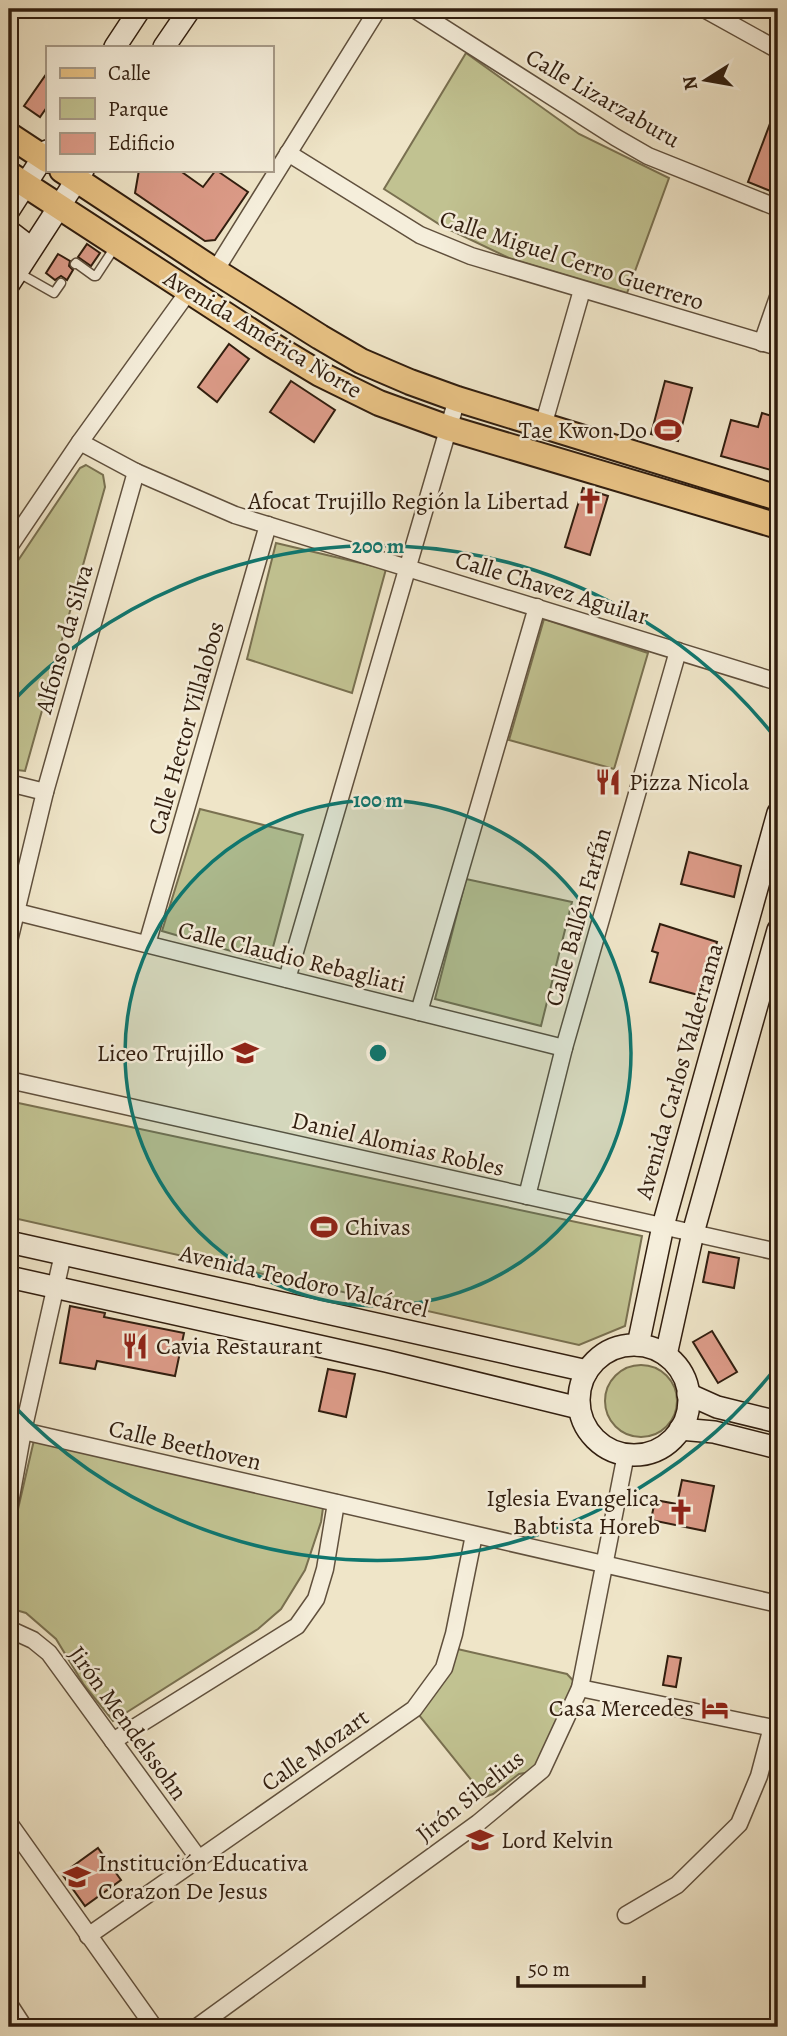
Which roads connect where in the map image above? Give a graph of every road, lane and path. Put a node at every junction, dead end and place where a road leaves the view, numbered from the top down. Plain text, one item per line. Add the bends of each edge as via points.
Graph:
1 (140, 9) edge
2 (190, 9) edge
3 (378, 9) edge
4 (414, 9) edge
5 (704, 9) edge
6 (116, 46) edge
7 (165, 46) edge
8 (778, 50) edge
9 (9, 135) edge
10 (288, 153) junction
11 (46, 156) edge
12 (46, 169) edge
13 (60, 172) edge
14 (71, 172) edge
15 (17, 179) edge
16 (59, 206) junction
17 (778, 208) edge
18 (9, 210) edge
19 (132, 216) junction
20 (9, 231) edge
21 (116, 244) junction
22 (31, 248) junction
23 (75, 264) dead end
24 (215, 271) junction
25 (13, 278) edge
26 (61, 284) dead end
27 (582, 290) junction
28 (188, 292) junction
29 (778, 297) edge
30 (770, 345) edge
31 (457, 399) junction
32 (543, 426) junction
33 (449, 428) junction
34 (80, 442) junction
35 (136, 472) junction
36 (778, 498) edge
37 (268, 525) junction
38 (778, 526) edge
39 (9, 547) edge
40 (407, 567) junction
41 (537, 607) junction
42 (678, 651) junction
43 (778, 682) edge
44 (9, 783) edge
45 (45, 792) junction
46 (778, 813) edge
47 (12, 911) edge
48 (778, 930) edge
49 (9, 941) edge
50 (147, 944) junction
51 (287, 979) junction
52 (419, 1012) junction
53 (564, 1048) junction
54 (9, 1080) edge
55 (527, 1196) junction
56 (663, 1226) junction
57 (693, 1233) junction
58 (9, 1242) edge
59 (778, 1252) edge
60 (62, 1254) junction
61 (9, 1277) edge
62 (55, 1287) junction
63 (392, 1327) junction
64 (638, 1345) junction
65 (666, 1355) junction
66 (386, 1361) junction
67 (587, 1371) junction
68 (688, 1394) junction
69 (579, 1408) junction
70 (778, 1422) edge
71 (680, 1429) junction
72 (23, 1430) junction
73 (778, 1448) edge
74 (626, 1454) junction
75 (336, 1503) junction
76 (9, 1508) edge
77 (474, 1535) junction
78 (604, 1565) junction
79 (778, 1604) edge
80 (9, 1629) edge
81 (580, 1688) junction
82 (775, 1728) edge
83 (113, 1741) junction
84 (9, 1823) edge
85 (199, 1859) junction
86 (626, 1915) dead end
87 (88, 1936) junction
88 (9, 2004) edge
89 (24, 2027) edge
90 (154, 2027) edge
91 (197, 2027) edge

1 - 6 street
2 - 7 street
3 - 10 street
4 - 17 street, Calle Lizarzaburu via 648,156
5 - 8 street
9 - 11 main road, Avenida América Norte
10 - 24 street
10 - 27 street, Calle Miguel Cerro Guerrero via 419,235
12 - 15 street
13 - 16 street
14 - 19 main road, Avenida América Norte
15 - 16 main road, Avenida América Norte
15 - 18 street
16 - 21 main road, Avenida América Norte
16 - 22 street
19 - 21 main road
19 - 24 main road, Avenida América Norte
20 - 22 street
21 - 23 lane via 96,276
21 - 28 main road, Avenida América Norte
22 - 25 street
24 - 31 main road, Avenida América Norte via 361,361
25 - 26 lane via 54,293
27 - 30 street, Calle Miguel Cerro Guerrero
27 - 32 street
28 - 33 main road, Avenida América Norte via 320,374 379,403
28 - 34 street
29 - 30 street
31 - 32 main road, Avenida América Norte
31 - 33 street
32 - 36 main road, Avenida América Norte
33 - 38 main road, Avenida América Norte
33 - 40 street
34 - 35 street, Calle Chavez Aguilar
34 - 39 street
35 - 37 street, Calle Chavez Aguilar
35 - 45 street, Alfonso da Silva
37 - 40 street, Calle Chavez Aguilar
37 - 50 street, Calle Hector Villalobos
40 - 41 street, Calle Chavez Aguilar
40 - 51 street
41 - 42 street, Calle Chavez Aguilar
41 - 52 street
42 - 43 street, Calle Chavez Aguilar
42 - 53 street, Calle Ballón Farfán
44 - 45 street
45 - 47 street, Alfonso da Silva
46 - 56 street, Avenida Carlos Valderrama
47 - 49 street, Alfonso da Silva
47 - 50 street, Calle Claudio Rebagliati
48 - 57 street
50 - 51 street, Calle Claudio Rebagliati
51 - 52 street, Calle Claudio Rebagliati
52 - 53 street, Calle Claudio Rebagliati
53 - 55 street, Calle Ballón Farfán
54 - 55 street, Daniel Alomias Robles
55 - 56 street, Daniel Alomias Robles
56 - 57 street, Daniel Alomias Robles
56 - 64 street, Avenida Carlos Valderrama
57 - 59 street, Daniel Alomias Robles
57 - 65 street
58 - 60 street, Avenida Teodoro Valcárcel
60 - 62 street
60 - 63 street, Avenida Teodoro Valcárcel
61 - 62 street
62 - 66 street
62 - 72 street
63 - 66 street
63 - 67 street, Avenida Teodoro Valcárcel
64 - 65 street
64 - 67 street via 609,1351
65 - 68 street via 685,1379
66 - 69 street
67 - 69 street
68 - 70 street via 717,1407
68 - 71 street
69 - 74 street via 595,1438
71 - 73 street via 714,1432
71 - 74 street via 657,1450
72 - 75 street, Calle Beethoven
72 - 76 street
74 - 78 street, Jirón Sibelius
75 - 77 street, Calle Beethoven
75 - 83 street via 316,1599 297,1626
77 - 78 street, Calle Beethoven
77 - 85 street, Calle Mozart via 444,1668 414,1709
78 - 79 street, Calle Beethoven
78 - 81 street, Jirón Sibelius
80 - 83 street, Jirón Mendelssohn via 49,1653
81 - 82 street
81 - 91 street, Jirón Sibelius via 542,1770 478,1824
82 - 86 street via 739,1824 677,1885
83 - 85 street, Jirón Mendelssohn
84 - 87 street
85 - 87 street, Calle Mozart
87 - 90 street
88 - 89 street

